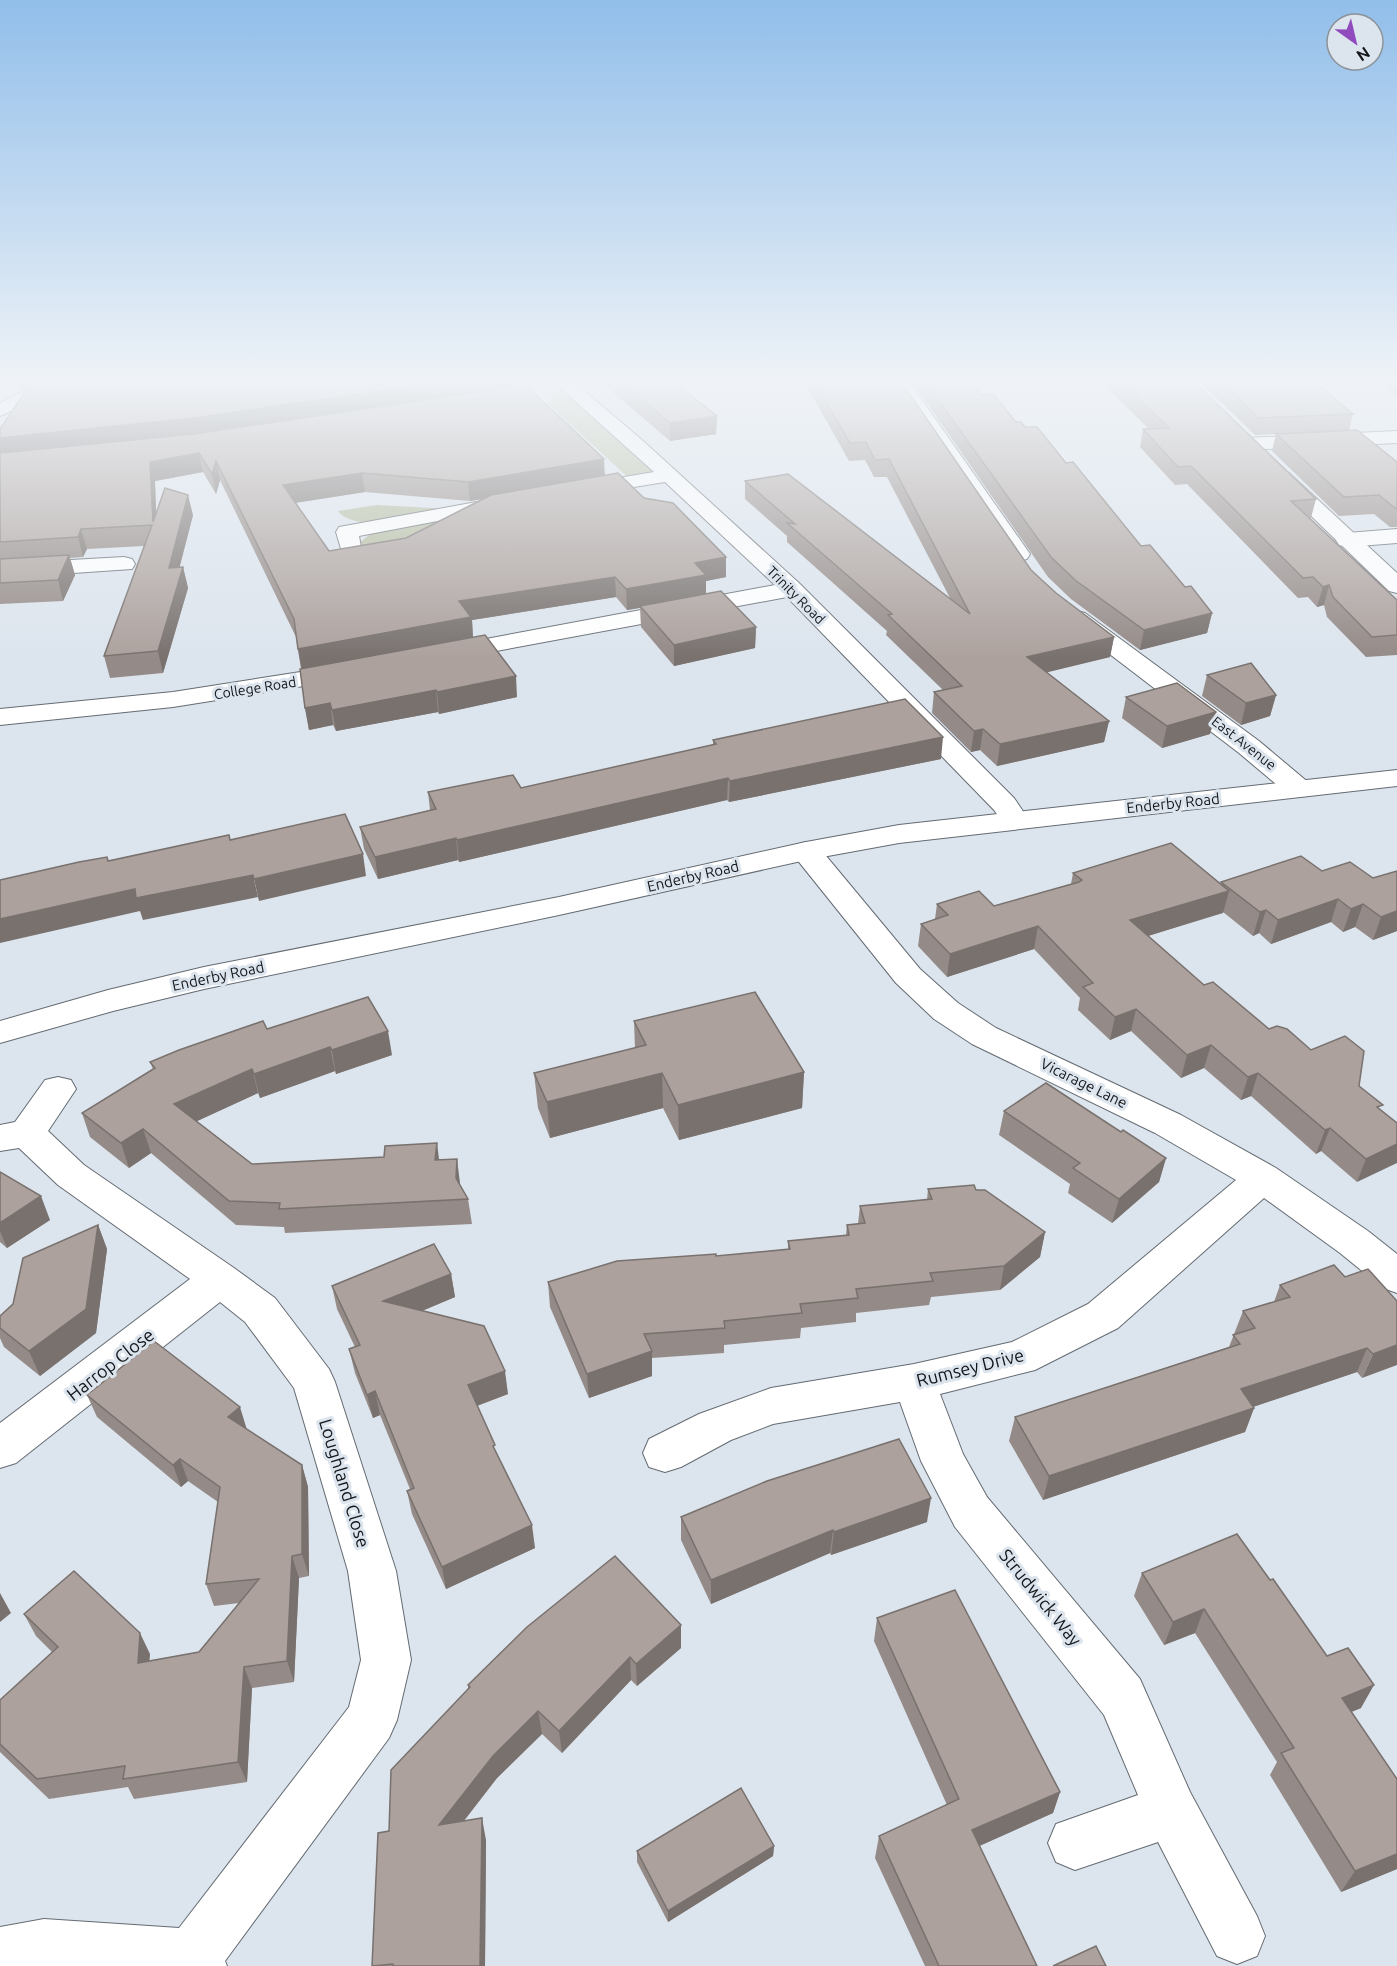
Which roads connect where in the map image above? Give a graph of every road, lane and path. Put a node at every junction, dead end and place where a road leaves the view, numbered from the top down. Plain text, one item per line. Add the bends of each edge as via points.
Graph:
1 (966, 475) edge
2 (1280, 475) edge
3 (667, 476) joint
4 (563, 493) edge
5 (528, 499) edge
6 (331, 516) dead end
7 (1397, 536) edge
8 (1347, 540) junction
9 (124, 564) dead end
10 (0, 571) edge
11 (1031, 573) edge
12 (1397, 586) edge
13 (792, 590) junction
14 (1062, 606) edge
15 (429, 657) edge
16 (371, 668) edge
17 (0, 717) edge
18 (1397, 778) edge
19 (1299, 789) junction
20 (1015, 820) junction
21 (806, 850) junction
22 (0, 1032) edge
23 (58, 1089) dead end
24 (14, 1135) edge
25 (1263, 1178) junction
26 (1397, 1277) edge
27 (220, 1279) junction
28 (914, 1382) junction
29 (0, 1449) edge
30 (665, 1453) dead end
31 (1171, 1811) junction
32 (1076, 1843) dead end
33 (1237, 1935) dead end
34 (0, 1956) edge
35 (195, 1962) edge

1 - 11 street
2 - 8 street
3 - 4 street
3 - 13 street, Trinity Road
5 - 6 street via 349,540
7 - 8 street
8 - 12 street
9 - 10 street
13 - 15 street
13 - 20 street, Trinity Road via 1004,804
14 - 19 street, East Avenue
16 - 17 street, College Road via 223,693
18 - 19 street, Enderby Road
19 - 20 street, Enderby Road
20 - 21 street, Enderby Road
21 - 22 street, Enderby Road via 559,906 204,978
21 - 25 street, Vicarage Lane via 908,976 946,1011 984,1036 1167,1124
23 - 24 street, Loughland Close
24 - 27 street, Loughland Close
25 - 26 street, Vicarage Lane
25 - 28 street, Rumsey Drive via 1103,1316 1020,1358
27 - 29 street, Harrop Close
27 - 35 street, Loughland Close via 260,1310 314,1382 372,1571 386,1660 371,1720
28 - 30 street, Rumsey Drive via 771,1406 716,1427
28 - 31 street, Strudwick Way via 943,1461 971,1512 1122,1697
31 - 32 street
31 - 33 street, Strudwick Way
34 - 35 street via 44,1948

